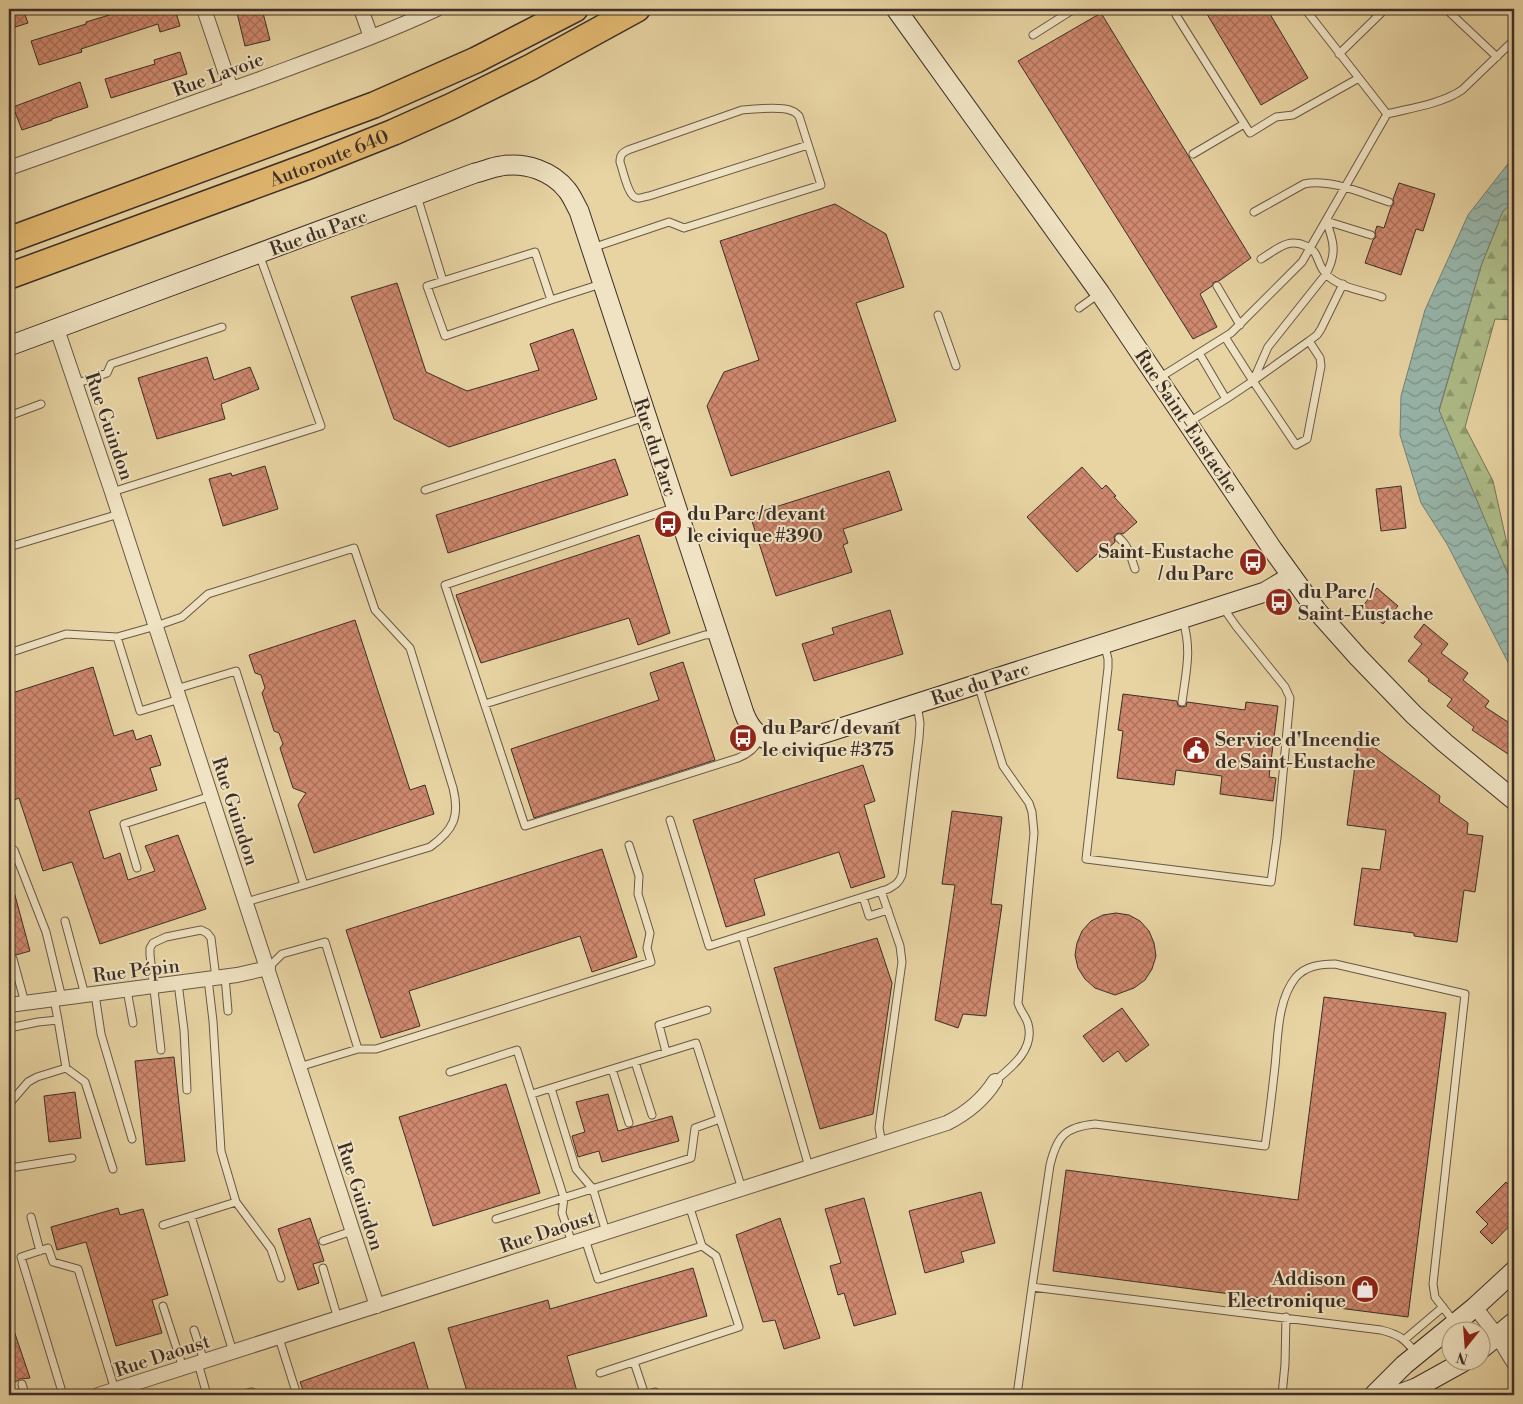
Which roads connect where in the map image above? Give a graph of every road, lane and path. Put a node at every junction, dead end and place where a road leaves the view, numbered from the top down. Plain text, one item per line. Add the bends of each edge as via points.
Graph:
1 (204, 9) edge
2 (361, 9) edge
3 (437, 9) edge
4 (575, 9) edge
5 (637, 9) edge
6 (896, 9) edge
7 (1074, 9) edge
8 (1175, 9) edge
9 (1305, 9) edge
10 (1372, 9) edge
11 (1384, 9) edge
12 (1446, 9) edge
13 (1378, 16) junction
14 (1033, 35) dead end
15 (370, 37) junction
16 (1514, 40) edge
17 (1340, 54) junction
18 (1497, 57) junction
19 (1358, 78) junction
20 (231, 89) junction
21 (1387, 114) junction
22 (1244, 124) junction
23 (808, 145) junction
24 (1192, 154) dead end
25 (9, 168) edge
26 (1345, 188) junction
27 (416, 196) junction
28 (1389, 202) dead end
29 (1254, 212) dead end
30 (1326, 221) junction
31 (1371, 235) dead end
32 (9, 240) edge
33 (592, 248) junction
34 (1310, 248) junction
35 (259, 254) junction
36 (1261, 259) dead end
37 (1326, 274) junction
38 (9, 276) edge
39 (443, 281) junction
40 (603, 283) junction
41 (1342, 284) junction
42 (1217, 286) dead end
43 (1100, 293) junction
44 (1382, 297) dead end
45 (551, 300) junction
46 (1079, 308) dead end
47 (938, 315) dead end
48 (1240, 325) junction
49 (222, 327) dead end
50 (57, 329) junction
51 (1225, 337) junction
52 (1309, 340) junction
53 (9, 346) edge
54 (1199, 353) junction
55 (956, 366) dead end
56 (1159, 378) junction
57 (1253, 382) junction
58 (75, 384) junction
59 (1226, 399) junction
60 (41, 404) dead end
61 (9, 416) edge
62 (646, 416) junction
63 (1188, 422) junction
64 (425, 490) dead end
65 (112, 492) junction
66 (676, 507) junction
67 (119, 514) junction
68 (1119, 538) dead end
69 (9, 548) edge
70 (1135, 569) dead end
71 (1292, 576) junction
72 (1222, 605) junction
73 (1182, 618) junction
74 (156, 626) junction
75 (718, 634) junction
76 (117, 637) junction
77 (1104, 643) junction
78 (9, 653) edge
79 (978, 684) junction
80 (178, 694) junction
81 (1182, 702) dead end
82 (917, 703) junction
83 (485, 704) junction
84 (761, 737) junction
85 (211, 796) junction
86 (1514, 800) edge
87 (670, 820) dead end
88 (629, 845) dead end
89 (14, 850) dead end
90 (137, 868) dead end
91 (304, 886) junction
92 (881, 891) junction
93 (863, 897) junction
94 (246, 902) junction
95 (888, 910) junction
96 (66, 921) dead end
97 (742, 935) junction
98 (13, 959) dead end
99 (268, 968) junction
100 (216, 978) junction
101 (178, 983) junction
102 (153, 986) junction
103 (127, 990) junction
104 (90, 994) junction
105 (58, 999) junction
106 (26, 1003) junction
107 (9, 1005) edge
108 (707, 1010) dead end
109 (228, 1011) dead end
110 (58, 1020) junction
111 (133, 1023) dead end
112 (9, 1028) edge
113 (160, 1050) dead end
114 (358, 1050) junction
115 (666, 1052) junction
116 (636, 1062) junction
117 (299, 1067) junction
118 (66, 1068) junction
119 (612, 1069) junction
120 (450, 1072) dead end
121 (995, 1081) joint
122 (551, 1088) junction
123 (187, 1090) dead end
124 (532, 1094) junction
125 (9, 1104) edge
126 (652, 1115) dead end
127 (720, 1119) junction
128 (629, 1124) dead end
129 (132, 1139) dead end
130 (882, 1144) junction
131 (72, 1158) dead end
132 (9, 1166) edge
133 (809, 1167) junction
134 (113, 1169) dead end
135 (742, 1188) junction
136 (593, 1189) junction
137 (564, 1198) junction
138 (236, 1202) junction
139 (689, 1205) junction
140 (191, 1216) junction
141 (31, 1217) dead end
142 (496, 1219) dead end
143 (163, 1225) dead end
144 (352, 1231) junction
145 (606, 1232) junction
146 (586, 1239) junction
147 (323, 1241) dead end
148 (572, 1243) junction
149 (702, 1246) junction
150 (40, 1251) junction
151 (323, 1268) dead end
152 (1514, 1271) edge
153 (281, 1278) dead end
154 (1032, 1287) junction
155 (163, 1306) dead end
156 (377, 1306) junction
157 (1443, 1307) junction
158 (1475, 1307) junction
159 (1286, 1317) junction
160 (338, 1319) junction
161 (1455, 1322) edge
162 (1463, 1322) edge
163 (1514, 1322) edge
164 (194, 1330) dead end
165 (1498, 1337) junction
166 (279, 1338) junction
167 (1440, 1339) edge
168 (1404, 1340) junction
169 (1490, 1343) edge
170 (233, 1352) junction
171 (1417, 1354) junction
172 (201, 1362) junction
173 (634, 1362) junction
174 (1514, 1363) edge
175 (183, 1368) junction
176 (1445, 1372) edge
177 (600, 1373) dead end
178 (22, 1384) dead end
179 (107, 1393) edge
180 (25, 1395) edge
181 (63, 1395) edge
182 (207, 1395) edge
183 (239, 1395) edge
184 (253, 1395) edge
185 (297, 1395) edge
186 (656, 1395) edge
187 (1018, 1395) edge
188 (1282, 1395) edge
189 (1374, 1395) edge
190 (1397, 1395) edge

1 - 20 street
2 - 15 street
3 - 15 street, Rue Lavoie
4 - 32 highway, Autoroute 640 via 476,60 374,105
5 - 38 highway, Autoroute 640 via 531,67 394,132
6 - 43 street, Rue Saint-Eustache
7 - 14 lane
8 - 22 lane
9 - 17 lane
10 - 13 lane
11 - 13 lane
12 - 18 lane
13 - 17 lane
15 - 20 street, Rue Lavoie
16 - 18 lane
17 - 19 lane
18 - 21 lane via 1455,95
19 - 21 lane
19 - 22 lane via 1293,115 1276,117 1250,133
20 - 25 street, Rue Lavoie
21 - 26 lane
22 - 24 lane
23 - 23 lane via 637,198 629,190 620,158 628,150 752,109 793,111 799,116
23 - 33 lane via 821,185 684,228 669,222
26 - 28 lane
26 - 29 lane via 1321,182 1304,184
26 - 30 lane
27 - 33 street, Rue du Parc via 502,166 534,168 568,190 579,210
27 - 35 street, Rue du Parc
27 - 39 lane
30 - 31 lane
30 - 34 lane
30 - 37 lane via 1333,255
33 - 40 street, Rue du Parc
34 - 36 lane via 1300,243 1287,243
34 - 37 lane
34 - 48 lane via 1302,262
35 - 50 street, Rue du Parc
35 - 65 lane via 321,426
37 - 41 lane
37 - 57 lane via 1268,347
39 - 45 lane via 535,252
39 - 45 lane via 428,286 445,336
40 - 45 lane
40 - 62 street, Rue du Parc
41 - 44 lane
41 - 52 lane via 1321,329
42 - 48 lane
43 - 46 lane
43 - 56 street, Rue Saint-Eustache
47 - 55 lane
48 - 51 lane
49 - 58 lane via 111,364 107,373
50 - 53 street, Rue du Parc
50 - 58 street, Rue Guindon
51 - 54 lane
51 - 57 lane
52 - 57 lane
52 - 57 lane via 1321,366 1307,439 1296,445
54 - 56 lane
54 - 59 lane
56 - 63 street, Rue Saint-Eustache
57 - 59 lane
58 - 65 street, Rue Guindon
59 - 63 lane
60 - 61 lane
62 - 64 lane
62 - 66 street, Rue du Parc
63 - 71 street, Rue Saint-Eustache
65 - 67 street, Rue Guindon
66 - 75 street, Rue du Parc
66 - 83 lane via 445,585
67 - 69 lane
67 - 74 street, Rue Guindon
68 - 70 lane
71 - 72 street, Rue du Parc via 1265,592
71 - 86 street, Rue Saint-Eustache via 1317,611 1395,696 1444,743
72 - 73 street, Rue du Parc
72 - 77 lane via 1288,692 1290,706 1271,882 1086,859 1108,668
73 - 77 street, Rue du Parc
73 - 81 lane via 1188,647
74 - 76 lane
74 - 80 street, Rue Guindon
74 - 91 lane via 182,617 208,594 354,548 375,610 410,648 457,809 449,831 430,847
75 - 83 lane via 705,635
75 - 84 street, Rue du Parc via 747,720
76 - 78 lane via 66,634
76 - 80 lane via 140,711
77 - 79 street, Rue du Parc
79 - 82 street, Rue du Parc
79 - 121 lane via 1003,766 1029,803 1034,833 1018,1003 1028,1024 1028,1041 1020,1059
80 - 85 street, Rue Guindon
80 - 91 lane via 236,671
82 - 84 street, Rue du Parc via 800,741 778,743
82 - 92 lane via 919,738 902,875 896,885
83 - 84 lane via 525,826 738,758 755,748
85 - 90 lane via 124,824
85 - 94 street, Rue Guindon
87 - 97 lane via 709,946
88 - 114 lane via 639,876 638,894 650,933 647,948 651,962 376,1049
89 - 105 lane via 46,932
91 - 94 lane
92 - 93 lane
92 - 95 lane
93 - 95 lane via 869,916
93 - 97 lane
94 - 99 street, Rue Guindon
95 - 130 lane via 902,962 879,1128
96 - 104 lane
97 - 133 lane
98 - 106 lane
99 - 100 street, Rue Pépin
99 - 114 lane via 282,954 325,942
99 - 117 street, Rue Guindon
100 - 101 street, Rue Pépin
100 - 102 lane via 210,938 201,930 195,930 153,943 150,948
100 - 109 lane
100 - 138 lane via 213,1021 221,1151
101 - 102 street, Rue Pépin
101 - 123 lane
102 - 103 street, Rue Pépin
102 - 113 lane
103 - 104 street, Rue Pépin
103 - 111 lane
104 - 105 street, Rue Pépin
104 - 129 lane
105 - 106 street, Rue Pépin
105 - 110 lane
106 - 107 street, Rue Pépin
108 - 115 lane via 659,1025
110 - 112 lane
110 - 118 lane
114 - 117 lane
115 - 116 lane
115 - 127 lane via 696,1043
116 - 119 lane
116 - 126 lane
117 - 144 street, Rue Guindon
118 - 125 lane via 28,1082
118 - 134 lane via 85,1082
119 - 122 lane
119 - 128 lane
120 - 124 lane via 517,1050
121 - 130 street, Rue Daoust via 964,1114 947,1123
122 - 124 lane
122 - 136 lane via 576,1170
124 - 137 lane
127 - 135 lane
127 - 136 lane via 694,1128 691,1158
130 - 133 street, Rue Daoust
131 - 132 lane
133 - 135 street, Rue Daoust
135 - 139 street, Rue Daoust
136 - 137 lane
136 - 145 lane
137 - 142 lane
137 - 148 lane via 562,1213
138 - 140 lane
138 - 153 lane via 271,1249
139 - 145 street, Rue Daoust
139 - 149 lane
140 - 143 lane
140 - 170 lane
141 - 150 lane
144 - 147 lane
144 - 156 street, Rue Guindon
145 - 146 street, Rue Daoust
146 - 148 street, Rue Daoust
146 - 149 lane via 598,1279
148 - 156 street, Rue Daoust
149 - 173 lane via 716,1256 739,1327
150 - 179 lane via 48,1248 53,1262 78,1269
150 - 181 lane via 20,1257
151 - 160 lane
152 - 158 street
154 - 157 lane via 1050,1165 1055,1147 1064,1133 1095,1124 1265,1146 1281,1018 1287,994 1297,976 1305,970 1335,964 1465,994 1433,1284 1435,1297
154 - 159 lane
154 - 187 lane
155 - 175 lane
156 - 160 street, Rue Daoust
157 - 161 lane
157 - 168 lane
158 - 162 street
158 - 165 street
159 - 168 lane via 1381,1330
159 - 188 lane
160 - 166 street, Rue Daoust
163 - 165 street
164 - 172 lane
165 - 169 street
165 - 174 street
166 - 170 street, Rue Daoust
166 - 185 lane
167 - 171 street
168 - 171 lane
170 - 172 street, Rue Daoust
171 - 189 street
172 - 175 street, Rue Daoust
172 - 182 lane
173 - 177 lane
173 - 186 lane via 645,1395 655,1392
175 - 179 street, Rue Daoust
176 - 190 street
178 - 180 lane
183 - 184 lane via 252,1392

